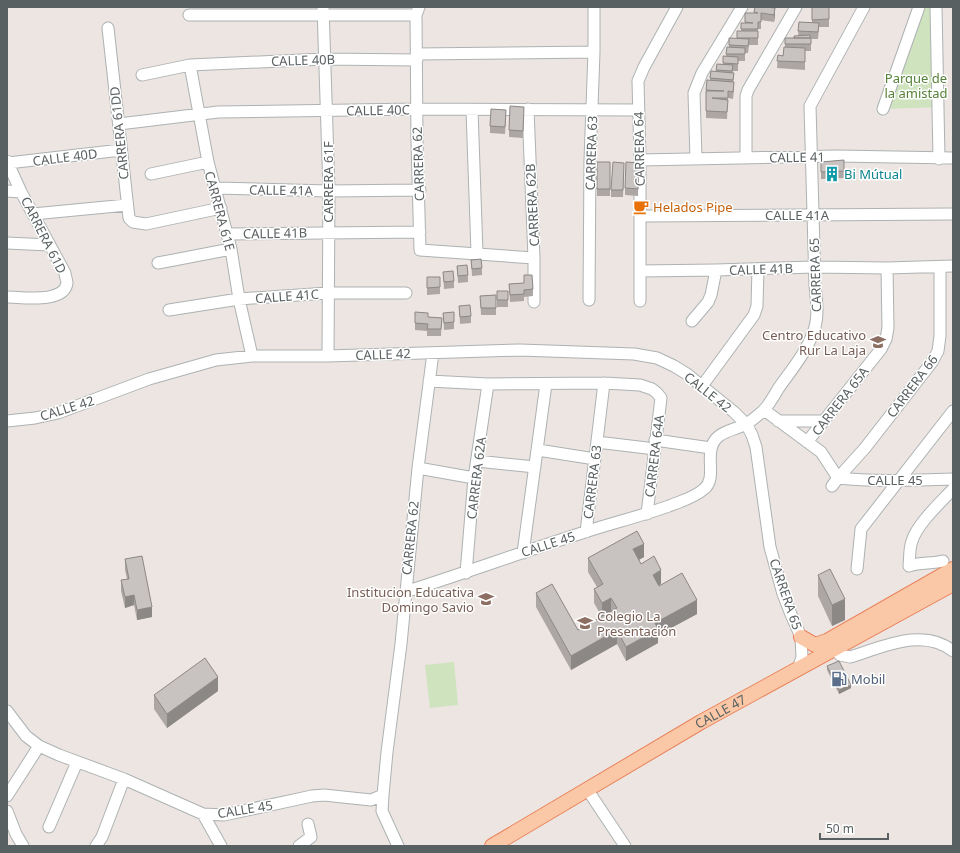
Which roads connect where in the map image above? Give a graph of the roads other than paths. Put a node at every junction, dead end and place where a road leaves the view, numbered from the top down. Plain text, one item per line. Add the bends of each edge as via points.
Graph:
1 (594, 7) edge
2 (677, 7) edge
3 (742, 7) edge
4 (796, 7) edge
5 (864, 7) edge
6 (919, 7) edge
7 (936, 7) edge
8 (323, 11) edge
9 (418, 11) edge
10 (189, 16) dead end
11 (108, 28) dead end
12 (594, 52) junction
13 (417, 57) junction
14 (324, 59) junction
15 (190, 65) junction
16 (142, 75) dead end
17 (417, 109) junction
18 (528, 109) junction
19 (592, 109) junction
20 (883, 109) dead end
21 (472, 110) junction
22 (638, 110) junction
23 (327, 111) junction
24 (198, 115) junction
25 (118, 124) junction
26 (121, 150) junction
27 (812, 156) junction
28 (746, 158) junction
29 (939, 158) junction
30 (953, 158) edge
31 (696, 159) junction
32 (640, 160) junction
33 (8, 162) edge
34 (208, 162) junction
35 (151, 174) dead end
36 (215, 188) junction
37 (420, 190) junction
38 (7, 191) edge
39 (329, 191) junction
40 (21, 192) junction
41 (127, 205) junction
42 (221, 208) junction
43 (33, 214) junction
44 (953, 214) edge
45 (813, 215) junction
46 (640, 216) junction
47 (420, 232) junction
48 (328, 233) junction
49 (226, 234) junction
50 (7, 243) edge
51 (49, 245) junction
52 (231, 249) junction
53 (477, 253) junction
54 (534, 258) junction
55 (158, 263) dead end
56 (940, 266) junction
57 (953, 266) edge
58 (815, 267) junction
59 (887, 268) junction
60 (758, 269) junction
61 (716, 270) junction
62 (640, 271) junction
63 (328, 293) junction
64 (406, 293) dead end
65 (7, 297) edge
66 (239, 299) junction
67 (589, 300) dead end
68 (640, 301) dead end
69 (534, 302) dead end
70 (169, 310) dead end
71 (692, 321) dead end
72 (433, 353) junction
73 (252, 356) junction
74 (328, 356) junction
75 (430, 381) junction
76 (604, 383) junction
77 (488, 384) junction
78 (546, 384) junction
79 (702, 386) junction
80 (764, 410) junction
81 (953, 411) edge
82 (7, 421) edge
83 (778, 421) junction
84 (824, 421) junction
85 (746, 424) junction
86 (596, 442) junction
87 (807, 442) junction
88 (655, 445) junction
89 (711, 448) junction
90 (538, 450) junction
91 (595, 459) junction
92 (477, 461) junction
93 (535, 466) junction
94 (418, 468) junction
95 (474, 478) junction
96 (953, 479) edge
97 (899, 481) junction
98 (835, 482) junction
99 (953, 489) edge
100 (647, 514) junction
101 (586, 532) junction
102 (522, 553) junction
103 (948, 565) edge
104 (857, 569) dead end
105 (466, 573) junction
106 (953, 584) edge
107 (405, 592) junction
108 (801, 638) junction
109 (834, 649) junction
110 (953, 651) edge
111 (798, 669) junction
112 (8, 715) edge
113 (39, 746) junction
114 (77, 762) junction
115 (124, 780) junction
116 (587, 788) junction
117 (383, 795) junction
118 (7, 796) edge
119 (371, 800) junction
120 (7, 811) edge
121 (382, 811) junction
122 (203, 814) junction
123 (308, 824) dead end
124 (49, 827) dead end
125 (12, 838) edge
126 (23, 846) edge
127 (96, 846) edge
128 (221, 846) edge
129 (299, 846) edge
130 (398, 846) edge
131 (492, 846) edge
132 (626, 846) edge

1 - 12 street, CARRERA 63
2 - 22 street, CARRERA 64 via 638,81
3 - 31 street via 702,73 694,93
4 - 28 street via 746,96
5 - 27 street, CARRERA 65 via 810,106
6 - 20 street
7 - 29 street
8 - 9 street
8 - 10 street
8 - 14 street, CARRERA 61F
9 - 13 street, CARRERA 62
11 - 25 street, CARRERA 61DD
12 - 13 street, CALLE 40B
12 - 19 street, CARRERA 63
13 - 14 street, CALLE 40B
13 - 17 street, CARRERA 62
14 - 15 street, CALLE 40B
14 - 23 street, CARRERA 61F
15 - 16 street, CALLE 40B
15 - 24 street, CARRERA 61E
17 - 21 street, CALLE 40C
17 - 23 street, CALLE 40C
17 - 37 street, CARRERA 62
18 - 19 street, CALLE 40C
18 - 21 street, CALLE 40C
18 - 54 street, CARRERA 62B
19 - 22 street, CALLE 40C
19 - 67 street, CARRERA 63
21 - 53 street
22 - 32 street, CARRERA 64
23 - 24 street, CALLE 40C via 218,112
23 - 39 street, CARRERA 61F
24 - 25 street, CALLE 40C
24 - 34 street, CARRERA 61E
25 - 26 street, CARRERA 61DD
26 - 33 street, CALLE 40D
26 - 41 street, CARRERA 61DD
27 - 28 street, CALLE 41
27 - 29 street, CALLE 41
27 - 45 street, CARRERA 65
28 - 31 street, CALLE 41
29 - 30 street, CALLE 41
31 - 32 street, CALLE 41
32 - 46 street, CARRERA 64
33 - 40 street, CARRERA 61D
34 - 35 street
34 - 36 street, CARRERA 61E
36 - 39 street, CALLE 41A
36 - 42 street, CARRERA 61E
37 - 39 street, CALLE 41A
37 - 47 street, CARRERA 62
38 - 40 street
39 - 48 street, CARRERA 61F
40 - 43 street, CARRERA 61D
41 - 42 street, CARRERA 61DD via 129,218 133,222 146,224
41 - 43 street
42 - 49 street, CARRERA 61E
43 - 51 street, CARRERA 61D
44 - 45 street, CALLE 41A
45 - 46 street, CALLE 41A
45 - 58 street, CARRERA 65
46 - 62 street, CARRERA 64
47 - 48 street, CALLE 41B
47 - 53 street, CARRERA 62 via 420,250
48 - 49 street, CALLE 41B
48 - 63 street, CARRERA 61F
49 - 52 street, CARRERA 61E
50 - 51 street
51 - 65 street, CARRERA 61D via 64,273 67,282 64,289 58,295 34,298
52 - 55 street, CALLE 41B
52 - 66 street, CARRERA 61E
53 - 54 street
54 - 69 street, CARRERA 62B
56 - 57 street, CALLE 41B
56 - 59 street, CALLE 41B
56 - 98 street, CARRERA 66 via 938,351 865,448
58 - 59 street, CALLE 41B
58 - 60 street, CALLE 41B
58 - 80 street, CARRERA 65 via 815,327 801,356
59 - 84 street, CARRERA 65A via 886,339 881,349
60 - 61 street, CALLE 41B
60 - 79 street via 757,306 754,315
61 - 62 street, CALLE 41B
61 - 71 street via 708,302
62 - 68 street, CARRERA 64
63 - 64 street, CALLE 41C
63 - 66 street, CALLE 41C
63 - 74 street, CARRERA 61F
66 - 70 street, CALLE 41C
66 - 73 street, CARRERA 61E
72 - 74 street, CALLE 42
72 - 75 street, CARRERA 62
72 - 79 street, CALLE 42 via 520,350 634,354 657,358 674,366
73 - 74 street, CALLE 42
73 - 82 street, CALLE 42 via 216,360 149,379 58,413
75 - 77 street
75 - 94 street, CARRERA 62
76 - 78 street
76 - 86 street, CARRERA 63
76 - 88 street, CARRERA 64A via 640,385 658,393 661,398
77 - 78 street
77 - 92 street, CARRERA 62A
78 - 90 street
79 - 85 street, CALLE 42
80 - 83 street
80 - 85 street, CARRERA 65
81 - 97 street
83 - 84 street
83 - 87 street
84 - 87 street, CARRERA 65A
85 - 89 street via 719,436
85 - 108 street, CARRERA 65 via 756,447 776,573
86 - 88 street
86 - 91 street, CARRERA 63
87 - 98 street via 821,452
88 - 89 street
88 - 100 street, CARRERA 64A
89 - 100 street, CALLE 45 via 709,483 705,488 692,497
90 - 91 street
90 - 93 street
91 - 101 street, CARRERA 63
92 - 93 street
92 - 95 street, CARRERA 62A
93 - 102 street
94 - 95 street
94 - 107 street, CARRERA 62
95 - 105 street, CARRERA 62A
96 - 97 street, CALLE 45
97 - 98 street, CALLE 45
97 - 104 street via 862,529
99 - 103 street via 913,536 909,566 920,563
100 - 101 street, CALLE 45
101 - 102 street, CALLE 45
102 - 105 street, CALLE 45
103 - 108 main road via 827,641 815,645
105 - 107 street, CALLE 45
106 - 109 main road, CALLE 47
107 - 117 street, CARRERA 62
108 - 111 street, CARRERA 65 via 802,652
109 - 110 street via 840,655 850,657 914,639 930,640
109 - 111 main road, CALLE 47
111 - 116 main road, CALLE 47
112 - 113 street, CALLE 45 via 26,736
113 - 114 street, CALLE 45
113 - 118 street
114 - 115 street, CALLE 45
114 - 124 street
115 - 122 street, CALLE 45
115 - 127 street via 102,837
116 - 131 main road, CALLE 47
116 - 132 street
117 - 119 street, CALLE 45
117 - 121 street
119 - 121 street
119 - 122 street, CALLE 45 via 312,796 224,815
120 - 125 street
121 - 130 street
122 - 128 street
123 - 129 street via 311,837
125 - 126 street

